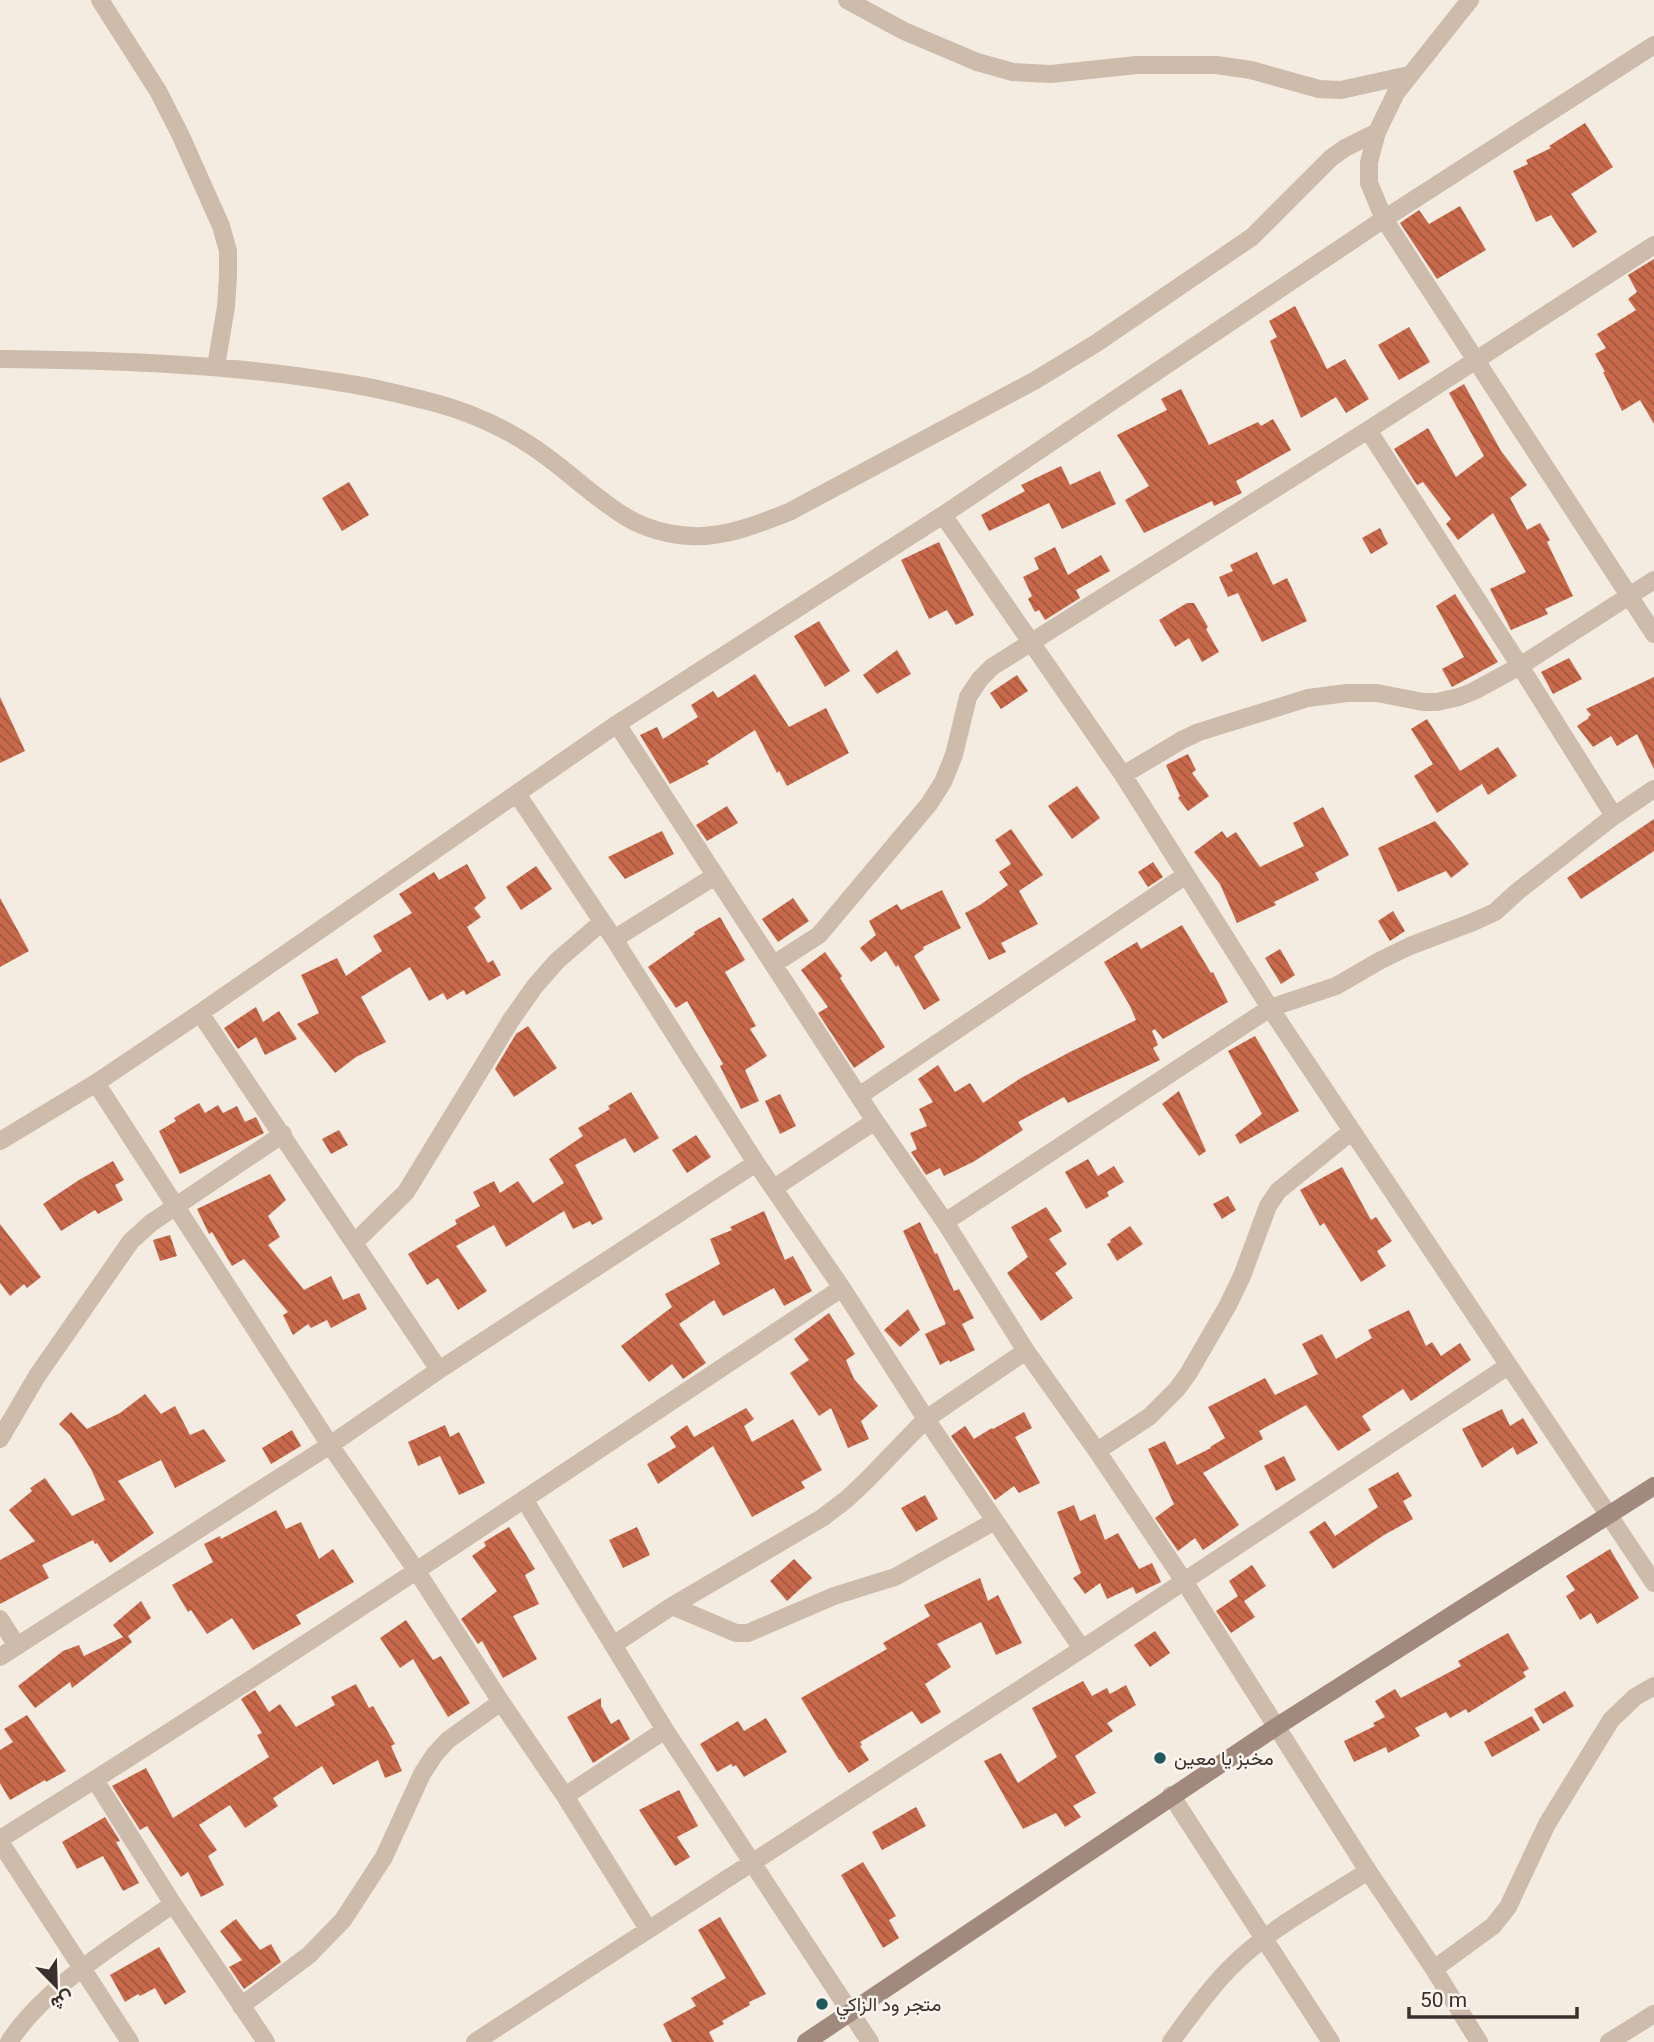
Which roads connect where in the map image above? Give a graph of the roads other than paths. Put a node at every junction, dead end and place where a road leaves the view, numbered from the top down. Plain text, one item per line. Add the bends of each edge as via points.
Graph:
1 (100, 0) edge
2 (847, 0) edge
3 (1470, 0) edge
4 (1654, 45) edge
5 (1409, 75) junction
6 (1377, 132) junction
7 (1384, 219) junction
8 (1654, 245) edge
9 (0, 359) edge
10 (1475, 360) junction
11 (216, 366) junction
12 (1368, 430) junction
13 (943, 515) junction
14 (1654, 580) edge
15 (1629, 597) junction
16 (1654, 634) edge
17 (1031, 643) junction
18 (1520, 666) junction
19 (617, 724) junction
20 (1123, 775) junction
21 (1654, 789) edge
22 (517, 794) junction
23 (1614, 816) junction
24 (1186, 875) junction
25 (715, 876) junction
26 (602, 922) junction
27 (614, 939) junction
28 (774, 964) junction
29 (1270, 1008) junction
30 (200, 1013) junction
31 (96, 1083) junction
32 (859, 1097) junction
33 (875, 1121) junction
34 (1352, 1131) junction
35 (283, 1134) junction
36 (0, 1141) edge
37 (756, 1163) junction
38 (774, 1188) junction
39 (177, 1207) junction
40 (944, 1222) junction
41 (354, 1243) junction
42 (842, 1287) junction
43 (1026, 1351) junction
44 (1508, 1366) junction
45 (439, 1370) junction
46 (926, 1419) junction
47 (0, 1439) edge
48 (330, 1444) junction
49 (1097, 1451) junction
50 (1654, 1486) edge
51 (524, 1499) junction
52 (1609, 1516) junction
53 (995, 1521) junction
54 (416, 1570) junction
55 (1184, 1581) junction
56 (1654, 1583) edge
57 (672, 1606) junction
58 (0, 1619) edge
59 (613, 1645) junction
60 (17, 1646) junction
61 (1082, 1649) junction
62 (0, 1657) edge
63 (1654, 1686) edge
64 (501, 1702) junction
65 (1276, 1727) junction
66 (665, 1730) junction
67 (95, 1780) junction
68 (565, 1796) junction
69 (1171, 1796) junction
70 (0, 1841) edge
71 (752, 1862) junction
72 (1368, 1871) junction
73 (173, 1904) junction
74 (648, 1929) junction
75 (1265, 1938) junction
76 (83, 1969) junction
77 (1434, 1969) junction
78 (241, 2006) junction
79 (850, 2013) junction
80 (1654, 2014) edge
81 (9, 2042) edge
82 (130, 2042) edge
83 (265, 2042) edge
84 (475, 2042) edge
85 (806, 2042) edge
86 (870, 2042) edge
87 (1171, 2042) edge
88 (1331, 2042) edge
89 (1479, 2042) edge
90 (1609, 2042) edge

1 - 11 street via 158,90 221,226 228,275
2 - 5 street via 904,31 1013,72 1216,65 1340,90
3 - 5 street
4 - 7 street
5 - 6 street
6 - 7 street via 1369,183
6 - 11 street via 1331,158 1252,237 1069,361 789,512 713,536 660,530 628,519 531,446 490,423 435,403 345,383
7 - 10 street
7 - 13 street
8 - 10 street
9 - 11 street
10 - 12 street
10 - 15 street
12 - 17 street
12 - 18 street
13 - 17 street
13 - 19 street
14 - 15 street
15 - 16 street
15 - 18 street
17 - 20 street
17 - 28 street via 992,667 968,697 954,755 929,804 819,935
18 - 20 street via 1474,691 1437,702 1377,693 1308,698 1199,732
18 - 23 street
19 - 22 street
19 - 25 street
20 - 24 street
21 - 23 street
22 - 26 street
22 - 30 street
23 - 29 street via 1495,912 1410,946 1336,986
24 - 29 street
24 - 32 street
25 - 27 street
25 - 28 street
26 - 27 street
26 - 41 street via 536,986 406,1192
27 - 37 street
28 - 32 street
29 - 34 street
29 - 40 street
30 - 31 street
30 - 35 street
31 - 36 street
31 - 39 street
32 - 33 street
33 - 38 street
33 - 40 street
34 - 44 street
34 - 49 street via 1278,1191 1228,1305 1177,1389 1149,1417
35 - 39 street
35 - 41 street
37 - 38 street
37 - 45 street
38 - 42 street
39 - 47 street via 131,1241 37,1376
39 - 48 street
40 - 43 street
41 - 45 street
42 - 46 street
42 - 51 street
43 - 46 street
43 - 49 street
44 - 52 street
44 - 55 street
45 - 48 street
46 - 53 street
46 - 57 street via 867,1480 822,1518
48 - 54 street
48 - 60 street
49 - 55 street
50 - 52 street
51 - 54 street
51 - 59 street
52 - 56 street
52 - 65 street
53 - 57 street via 895,1577 834,1595 748,1633 736,1633
53 - 61 street
54 - 64 street
54 - 67 street
55 - 61 street
55 - 65 street
57 - 59 street
58 - 60 street
59 - 66 street
60 - 62 street
61 - 71 street
63 - 77 street via 1611,1720 1547,1824 1508,1907 1493,1926
64 - 68 street
64 - 78 street via 435,1754 384,1857 343,1920 309,1955
65 - 69 street
65 - 72 street
66 - 68 street
66 - 71 street
67 - 70 street
67 - 73 street
68 - 74 street
69 - 75 street
69 - 79 street
70 - 76 street
71 - 74 street
71 - 79 street
72 - 75 street
72 - 77 street
73 - 76 street
73 - 78 street
74 - 84 street
75 - 87 street via 1229,1969
75 - 88 street
76 - 81 street via 37,2007
76 - 82 street
77 - 89 street
78 - 83 street
79 - 85 street
79 - 86 street
80 - 90 street

